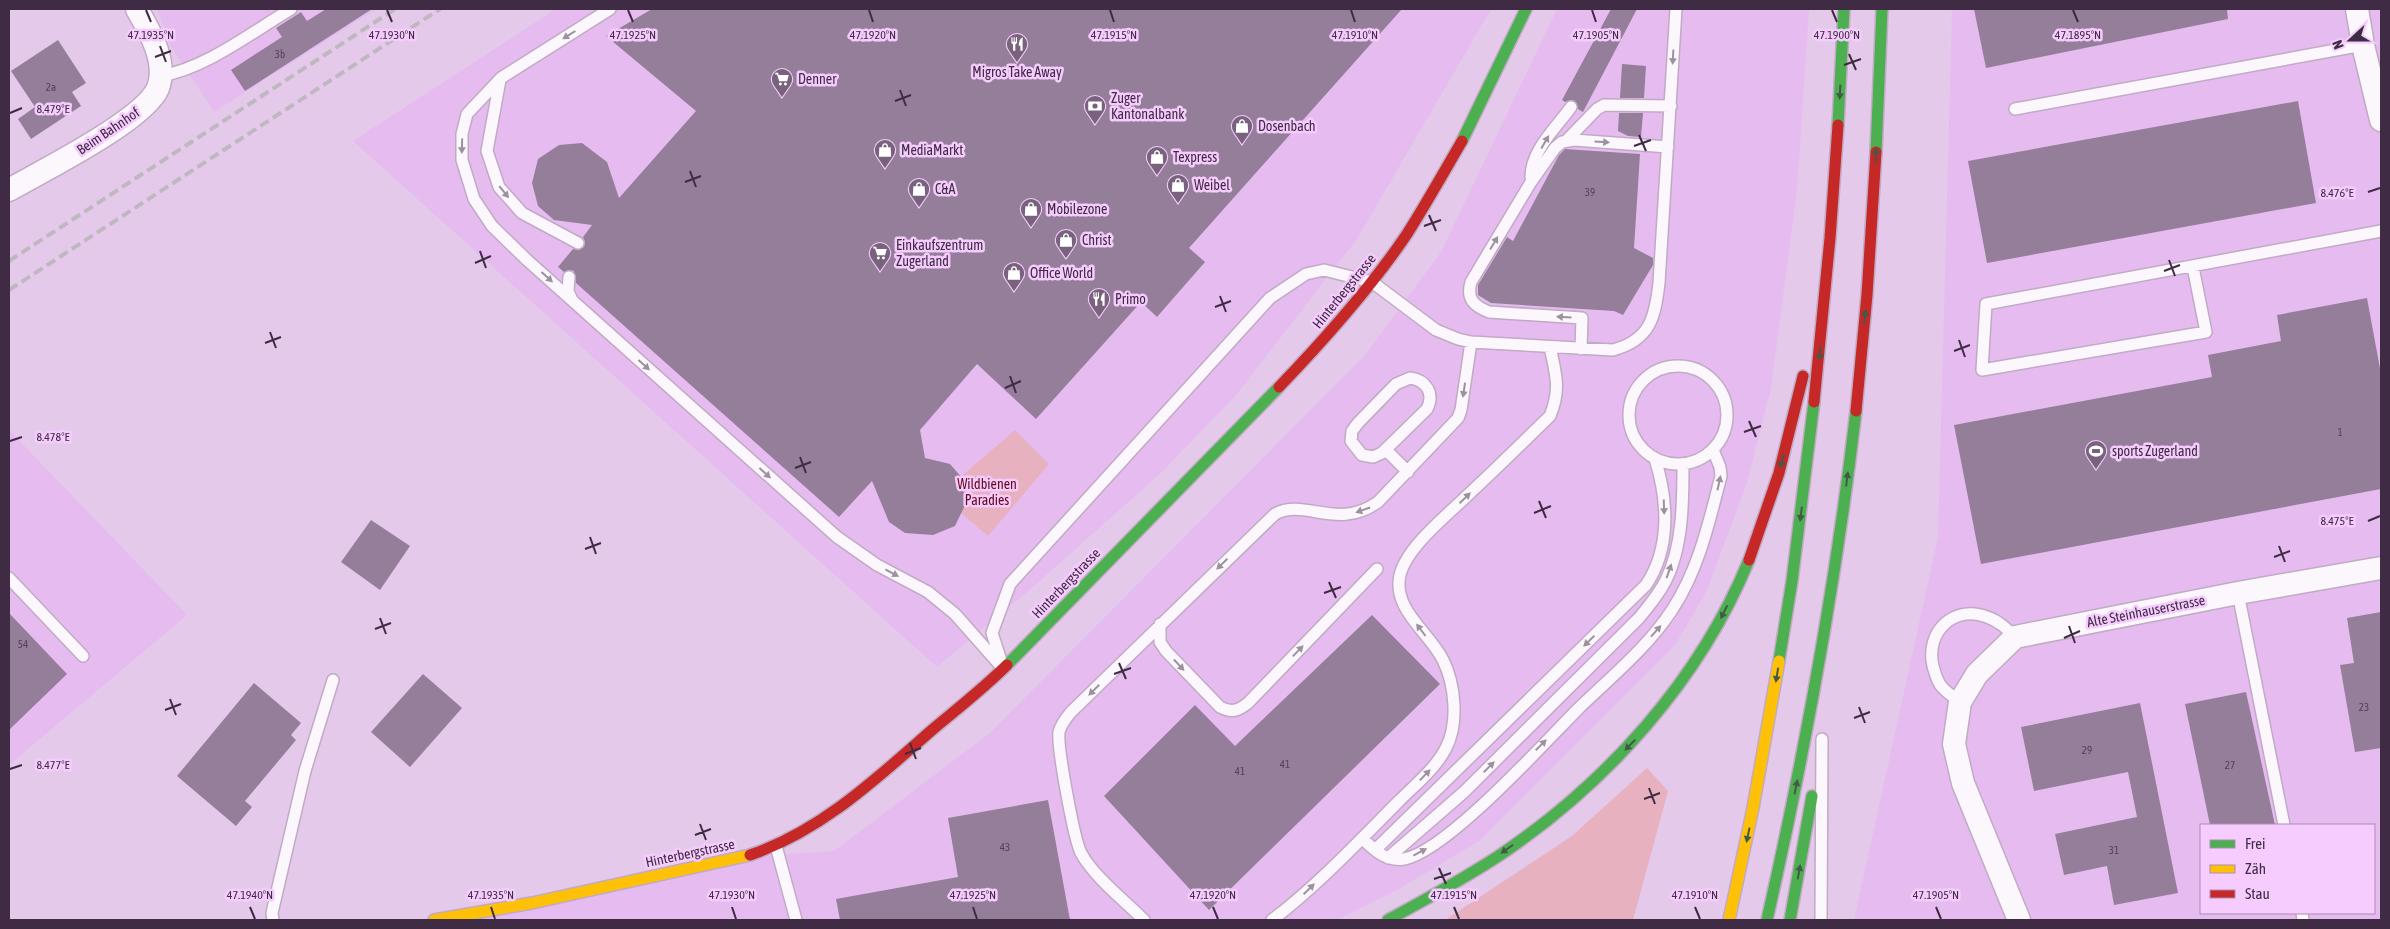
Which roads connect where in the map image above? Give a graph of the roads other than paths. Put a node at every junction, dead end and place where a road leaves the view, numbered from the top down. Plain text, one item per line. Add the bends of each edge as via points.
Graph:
1 (137, 9) edge
2 (291, 9) edge
3 (610, 9) edge
4 (1526, 9) edge
5 (1676, 9) edge
6 (1844, 9) edge
7 (1882, 9) edge
8 (2357, 9) edge
9 (2363, 45) junction
10 (160, 76) junction
11 (501, 78) junction
12 (1671, 106) junction
13 (1572, 107) dead end
14 (2015, 109) dead end
15 (2381, 120) edge
16 (1566, 140) junction
17 (1668, 147) junction
18 (1531, 182) junction
19 (9, 190) edge
20 (2381, 231) edge
21 (578, 243) dead end
22 (2193, 267) junction
23 (1828, 269) junction
24 (569, 277) dead end
25 (1372, 282) junction
26 (577, 305) junction
27 (1471, 342) junction
28 (1550, 347) junction
29 (1581, 349) junction
30 (1386, 450) junction
31 (1713, 450) junction
32 (1655, 459) junction
33 (1683, 464) junction
34 (1408, 472) junction
35 (1841, 527) junction
36 (1377, 568) dead end
37 (2381, 568) edge
38 (9, 578) edge
39 (2238, 593) junction
40 (1160, 624) junction
41 (2015, 638) junction
42 (83, 656) dead end
43 (1831, 659) dead end
44 (1003, 669) junction
45 (333, 680) dead end
46 (1960, 702) junction
47 (1822, 734) joint
48 (2284, 824) edge
49 (1362, 838) junction
50 (776, 846) junction
51 (1375, 850) junction
52 (1388, 858) junction
53 (468, 917) edge
54 (273, 920) edge
55 (434, 920) edge
56 (796, 920) edge
57 (1144, 920) edge
58 (1272, 920) edge
59 (1388, 920) edge
60 (1730, 920) edge
61 (1768, 920) edge
62 (1790, 920) edge
63 (1821, 920) edge
64 (2019, 920) edge

1 - 10 street via 154,41
2 - 10 lane via 208,59 178,73
3 -> 11 lane
4 - 25 main road, Hinterbergstrasse via 1464,138 1407,233
5 -> 12 lane
6 -> 23 main road
35 -> 7 main road via 1867,297
8 - 9 street
9 - 14 lane
9 - 15 street
10 - 19 street, Beim Bahnhof via 159,87 150,101 134,114 98,140
11 -> 21 lane via 487,151 499,186 522,213
11 -> 26 lane via 467,114 462,134 462,160 474,199 492,226
12 - 16 lane via 1604,105
12 - 17 lane
18 -> 13 lane via 1532,167 1545,142
16 -> 17 lane
16 - 18 lane via 1555,148
17 - 29 lane via 1654,317 1644,332 1627,345 1613,350
29 -> 18 lane via 1582,318 1489,312 1475,306 1468,294 1471,282
20 - 22 lane
22 - 22 lane via 1986,304 1982,370 2206,332
23 -> 59 main road via 1792,422 1762,524 1733,595 1680,686 1641,734 1570,802 1480,868
23 -> 60 main road via 1793,577 1757,792
24 - 26 lane via 568,291
25 - 27 lane via 1436,330
25 - 44 main road, Hinterbergstrasse via 1310,355
25 - 44 lane via 1315,270 1270,298 1010,584 992,633
26 -> 44 lane via 837,537 877,565 928,592 956,614
27 - 28 lane
27 -> 34 lane via 1458,418
28 - 29 lane
49 -> 28 lane via 1439,759 1452,734 1449,674 1437,650 1402,600 1400,574 1419,544 1550,416 1557,399 1558,383
30 - 30 lane via 1373,457 1362,455 1351,441 1352,431 1396,384 1410,378 1419,380 1428,388 1429,404
30 - 34 lane
31 - 32 lane via 1723,436 1728,420 1727,403 1709,375 1677,365 1661,368 1646,377 1635,390 1629,406 1629,422 1634,437
31 - 33 lane via 1700,460
52 -> 31 lane via 1406,859 1416,855 1456,828 1660,628 1686,586 1706,538 1721,476
32 - 33 lane
32 -> 51 lane via 1663,488 1665,533 1655,572 1646,585
52 -> 33 lane via 1464,792 1639,618 1656,597 1674,558 1680,524
34 -> 40 lane via 1378,502 1361,512 1328,515 1289,508 1275,514
35 - 43 main road
61 -> 35 main road via 1826,634
40 -> 36 lane via 1160,642 1166,651 1220,707 1234,711 1248,703
37 - 39 street, Alte Steinhauserstrasse
38 - 42 lane
39 - 41 street, Alte Steinhauserstrasse
39 - 48 lane
40 -> 57 lane via 1065,720 1059,742 1080,852
41 - 46 street via 1977,674
41 - 46 lane via 2003,625 1986,616 1969,613 1954,616 1940,626 1932,642 1931,657 1941,687
44 - 50 main road, Hinterbergstrasse via 876,779 820,822
45 - 54 lane via 305,771
46 - 64 street via 1954,744 1963,783
62 -> 47 main road
47 - 63 lane
49 - 51 lane
58 -> 49 lane
50 - 53 main road, Hinterbergstrasse via 744,857
50 - 56 lane
51 - 52 lane
53 - 55 main road, Hinterbergstrasse

